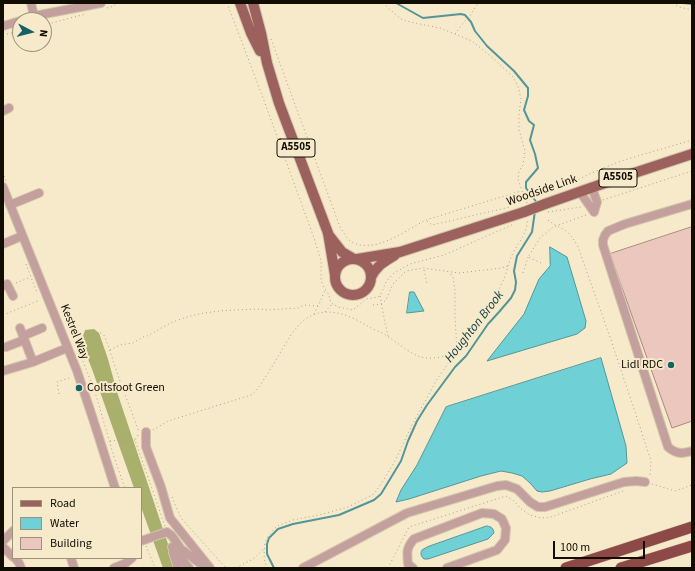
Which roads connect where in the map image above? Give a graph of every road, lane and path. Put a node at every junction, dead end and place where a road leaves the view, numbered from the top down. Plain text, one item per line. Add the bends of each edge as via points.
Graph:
1 (116, 3) edge
2 (227, 3) edge
3 (240, 3) edge
4 (253, 3) edge
5 (478, 3) edge
6 (673, 3) edge
7 (104, 6) edge
8 (692, 10) edge
9 (52, 13) edge
10 (86, 14) dead end
11 (52, 22) edge
12 (455, 34) dead end
13 (266, 63) junction
14 (282, 68) dead end
15 (692, 140) edge
16 (692, 154) edge
17 (692, 171) edge
18 (3, 187) edge
19 (592, 188) junction
20 (559, 190) dead end
21 (522, 191) dead end
22 (580, 192) junction
23 (39, 193) dead end
24 (601, 200) dead end
25 (692, 204) edge
26 (10, 205) junction
27 (584, 206) dead end
28 (513, 207) dead end
29 (546, 208) junction
30 (594, 212) junction
31 (426, 220) junction
32 (548, 220) dead end
33 (517, 223) dead end
34 (556, 226) junction
35 (328, 233) junction
36 (22, 236) junction
37 (3, 244) edge
38 (400, 252) junction
39 (528, 257) junction
40 (355, 259) junction
41 (541, 263) dead end
42 (508, 266) dead end
43 (424, 269) junction
44 (449, 272) junction
45 (523, 273) dead end
46 (334, 275) junction
47 (31, 277) dead end
48 (371, 278) junction
49 (5, 285) edge
50 (427, 285) dead end
51 (326, 290) junction
52 (13, 296) dead end
53 (380, 296) junction
54 (40, 300) dead end
55 (333, 304) junction
56 (381, 304) junction
57 (373, 305) dead end
58 (318, 306) junction
59 (325, 313) dead end
60 (3, 315) edge
61 (313, 316) dead end
62 (42, 328) dead end
63 (22, 335) junction
64 (389, 337) dead end
65 (69, 346) junction
66 (6, 347) dead end
67 (110, 350) junction
68 (33, 362) junction
69 (3, 371) edge
70 (78, 374) junction
71 (59, 394) dead end
72 (146, 432) dead end
73 (135, 440) junction
74 (109, 441) dead end
75 (692, 451) edge
76 (645, 482) junction
77 (692, 485) edge
78 (115, 487) edge
79 (170, 492) dead end
80 (692, 527) edge
81 (12, 533) edge
82 (169, 534) junction
83 (142, 540) edge
84 (3, 541) edge
85 (171, 546) junction
86 (692, 546) edge
87 (3, 547) edge
88 (264, 548) junction
89 (12, 555) edge
90 (16, 559) edge
91 (131, 559) edge
92 (409, 567) edge
93 (21, 568) edge
94 (114, 568) edge
95 (155, 568) edge
96 (178, 568) edge
97 (189, 568) edge
98 (206, 568) edge
99 (210, 568) edge
100 (234, 568) edge
101 (268, 568) edge
102 (303, 568) edge
103 (447, 568) edge
104 (566, 568) edge
105 (621, 568) edge

1 - 7 path via 114,6
2 - 51 path via 314,238 321,261 321,280
3 - 13 main road, A5505
4 - 13 main road, A5505
5 - 12 path
6 - 8 path
7 - 9 street
10 - 11 path
13 - 35 main road, A5505
14 - 31 path via 340,227 349,240 362,246 375,245 398,236
15 - 20 path via 622,161
16 - 19 main road, Woodside Link / A5505
17 - 24 path
18 - 26 street, Kestrel Way
19 - 22 main road, Woodside Link / A5505
19 - 30 street via 597,202
21 - 31 path
22 - 29 main road, Woodside Link / A5505
22 - 30 street
23 - 26 street
25 - 75 street via 608,232 603,245 668,447 676,453
26 - 36 street, Kestrel Way
27 - 29 path
28 - 31 path via 432,225
29 - 38 main road, Woodside Link / A5505, bridge via 524,212
30 - 34 path
32 - 34 path
33 - 53 path via 444,255 410,264 394,273 386,282
34 - 39 path via 540,238
34 - 76 path via 572,237 578,247 610,337 651,461 650,475
35 - 40 main road, A5505 via 342,252
35 - 46 main road, A5505
36 - 37 street
36 - 65 street, Kestrel Way
38 - 40 main road, Woodside Link / A5505
38 - 48 main road, Woodside Link / A5505 via 380,264
39 - 41 path
39 - 45 path
40 - 46 main road, A5505 via 341,263
40 - 48 main road, A5505 via 362,261 369,268
42 - 44 path via 459,273
43 - 44 path
43 - 50 path
43 - 56 path via 406,271 392,284 386,300
44 - 88 path via 453,277 455,291 457,350 436,381 395,461 377,490 348,507 279,525 268,536
46 - 48 main road, A5505 via 340,290 350,295 366,290
47 - 49 path
49 - 52 street
51 - 55 path
51 - 58 path
53 - 55 path via 366,299 353,310
53 - 56 path
54 - 60 path
55 - 59 path
56 - 57 path
56 - 64 path
58 - 61 path
58 - 67 path via 223,310 197,314 177,321 133,344 120,345
62 - 63 street
63 - 66 street
63 - 68 street
65 - 67 path via 99,333 105,337
65 - 68 street
65 - 70 street, Kestrel Way
67 - 73 path via 139,432
68 - 69 street
70 - 71 path via 57,382
70 - 78 street, Kestrel Way
72 - 99 street via 146,447 170,518
73 - 74 path
73 - 82 path
76 - 77 path via 675,491
76 - 102 street via 624,482 545,507 538,507 530,502 517,489 506,485 497,486 407,513
79 - 100 path via 181,518 225,567
80 - 104 highway
81 - 84 street
82 - 83 street
82 - 85 street
82 - 98 street via 181,549
83 - 95 path
85 - 96 street
85 - 97 street
86 - 105 highway
87 - 89 street
88 - 100 path via 253,559
88 - 101 path
90 - 93 street
91 - 94 street
92 - 103 street via 407,551 414,539 482,513 494,514 502,519 506,528 505,540 497,550

